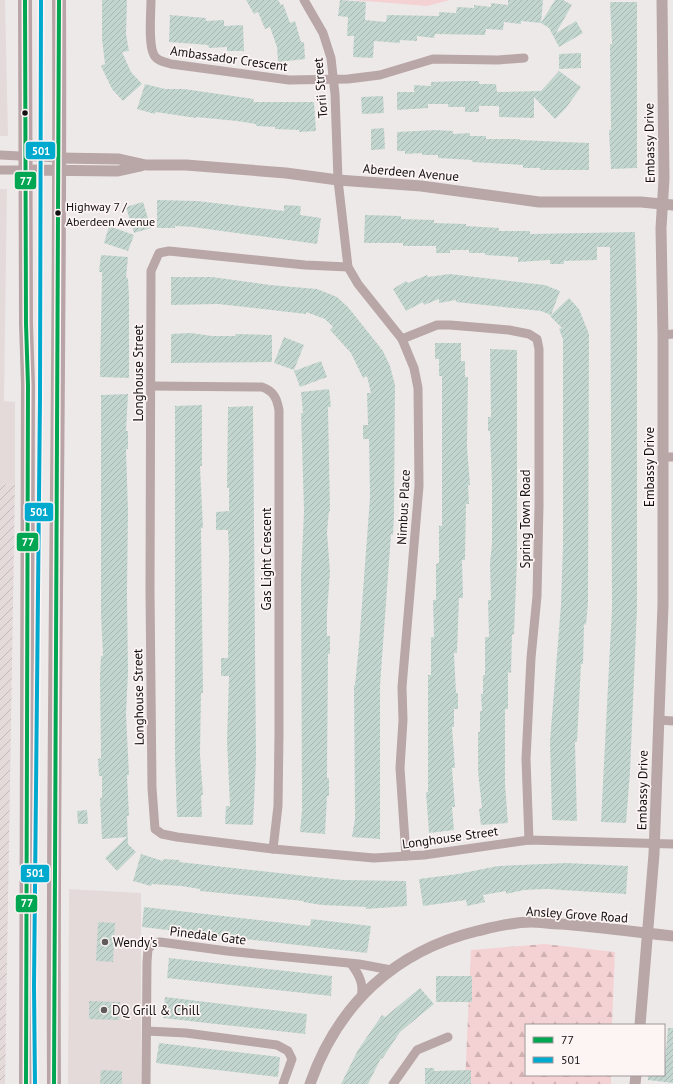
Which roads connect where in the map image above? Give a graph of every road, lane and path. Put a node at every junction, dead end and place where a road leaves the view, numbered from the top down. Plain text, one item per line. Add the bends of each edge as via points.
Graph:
1 (25, 0) edge
2 (58, 0) edge
3 (151, 0) edge
4 (304, 0) edge
5 (662, 0) edge
6 (524, 58) dead end
7 (334, 79) junction
8 (0, 155) edge
9 (25, 156) junction
10 (59, 164) junction
11 (0, 170) edge
12 (25, 170) junction
13 (338, 180) junction
14 (668, 205) edge
15 (348, 267) junction
16 (668, 335) edge
17 (402, 339) junction
18 (151, 386) junction
19 (668, 457) edge
20 (658, 720) junction
21 (673, 721) edge
22 (529, 840) junction
23 (655, 843) junction
24 (673, 844) edge
25 (273, 849) junction
26 (406, 856) junction
27 (647, 933) junction
28 (673, 936) edge
29 (352, 965) junction
30 (391, 970) junction
31 (360, 998) junction
32 (640, 1024) edge
33 (147, 1031) junction
34 (448, 1038) dead end
35 (26, 1084) edge
36 (54, 1084) edge
37 (146, 1084) edge
38 (283, 1084) edge
39 (310, 1084) edge
40 (393, 1084) edge

1 - 9 main road
2 - 10 main road
3 - 7 street, Ambassador Crescent via 152,45 154,56 161,61 279,79
4 - 7 street, Torii Street via 329,47
5 - 14 street, Embassy Drive via 664,179
6 - 7 street, Ambassador Crescent via 439,58 374,77
7 - 13 street, Torii Street
8 - 9 street
9 - 10 street
9 - 12 main road
10 - 12 street, Aberdeen Avenue
10 - 13 street, Aberdeen Avenue via 118,171 146,165 186,165
10 - 36 main road
11 - 12 street
12 - 35 main road via 28,385
13 - 14 street, Aberdeen Avenue via 421,186 539,202 641,202
13 - 15 street, Nimbus Place
14 - 16 street, Embassy Drive via 660,228
15 - 17 street, Nimbus Place via 358,284
15 - 18 street, Longhouse Street via 305,265 169,250 159,253 151,271
16 - 19 street, Embassy Drive
17 - 22 street, Spring Town Road via 437,325 450,325 530,334 536,339 539,349 537,596 526,759
17 - 26 street, Nimbus Place via 414,368 419,411 419,486 402,687 400,768
18 - 25 street, Longhouse Street via 150,591 152,788 155,829 162,834 177,837
18 - 25 street, Gas Light Crescent via 262,387 270,389 277,398 279,734 278,806
19 - 20 street, Embassy Drive
20 - 21 street
20 - 23 street, Embassy Drive
22 - 23 street, Longhouse Street
22 - 26 street, Longhouse Street
23 - 24 street, Longhouse Street
23 - 27 street, Embassy Drive
25 - 26 street, Longhouse Street via 374,858
27 - 28 street, Ansley Grove Road
27 - 30 street, Ansley Grove Road via 530,922 493,926 427,947
27 - 32 street, Embassy Drive
29 - 30 street, Pinedale Gate via 360,964
29 - 31 street via 362,981
29 - 33 street, Pinedale Gate via 154,943 148,949
30 - 31 street, Ansley Grove Road
31 - 39 street, Ansley Grove Road via 338,1026 318,1062
33 - 37 street, Pinedale Gate
33 - 38 street via 186,1033 277,1045 288,1051 292,1059
34 - 40 street via 417,1050

